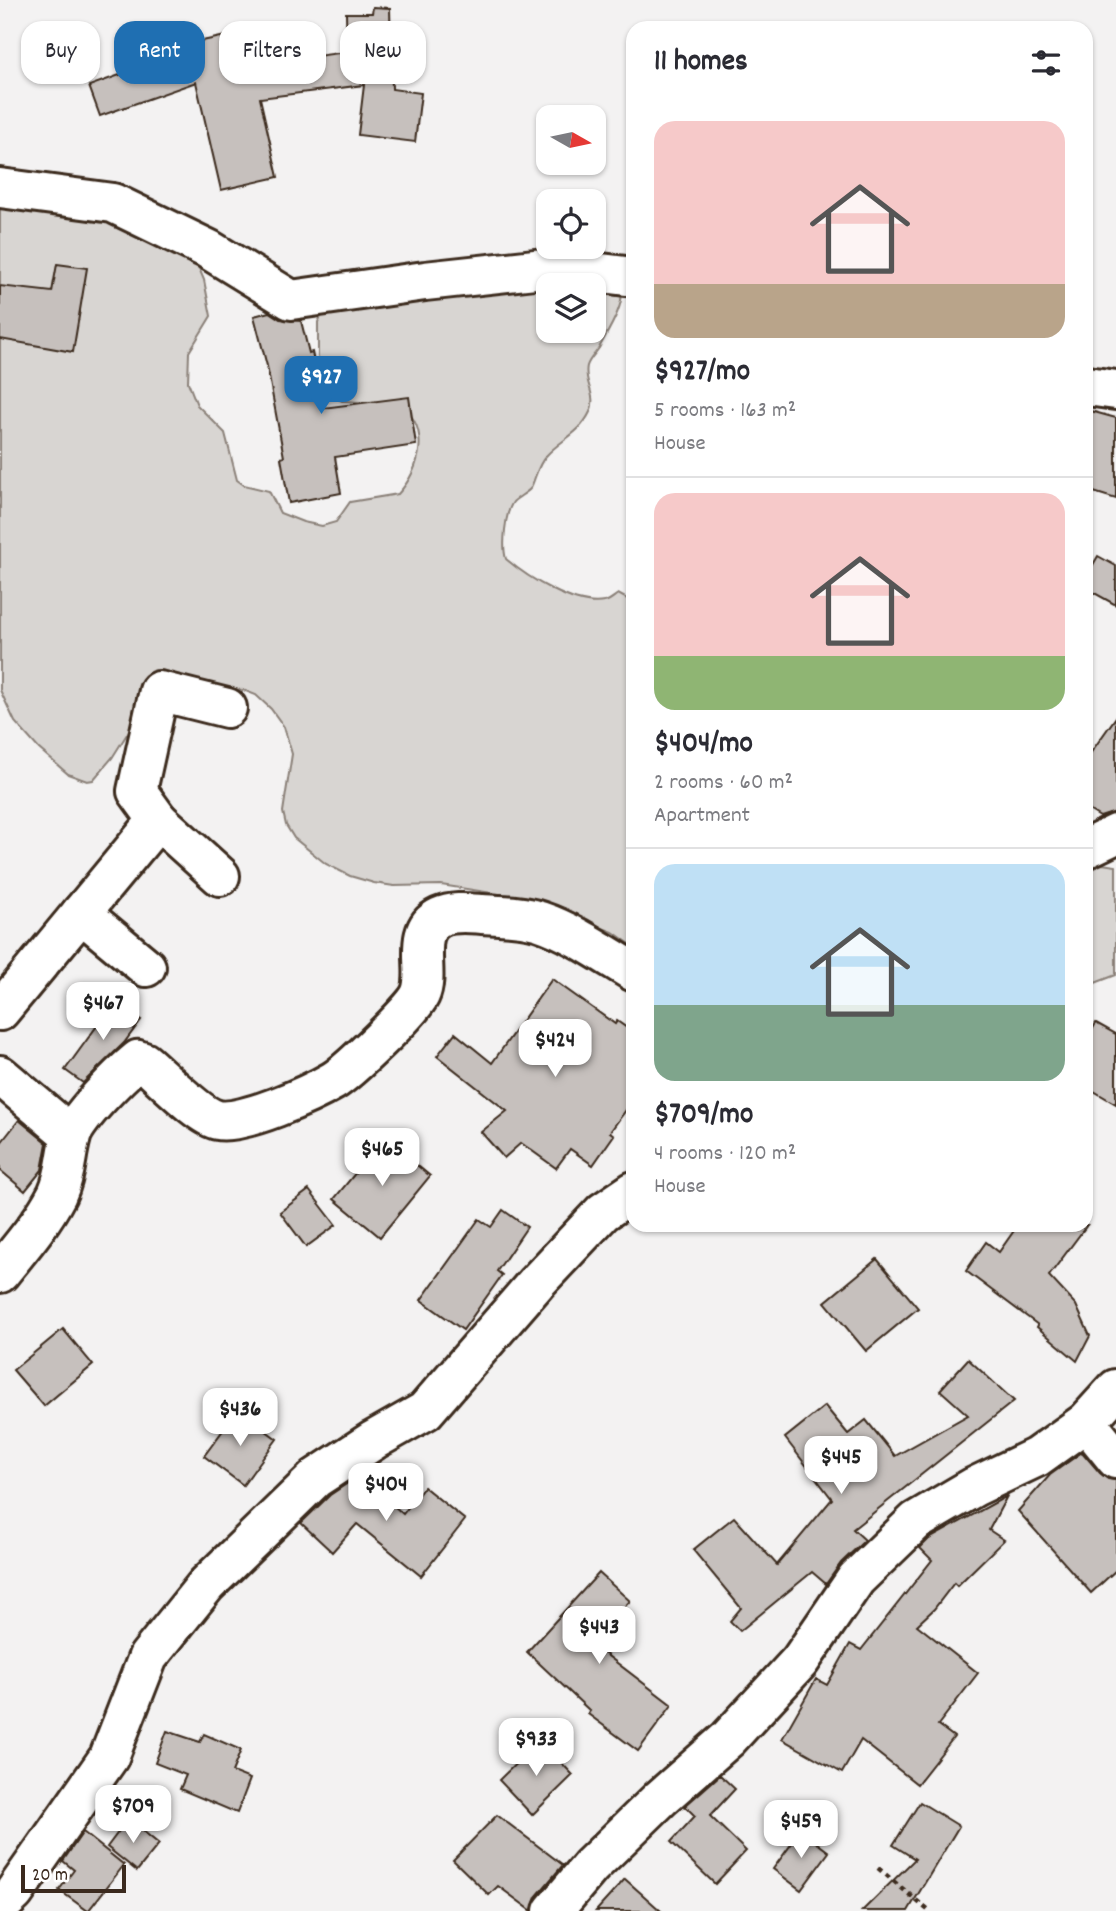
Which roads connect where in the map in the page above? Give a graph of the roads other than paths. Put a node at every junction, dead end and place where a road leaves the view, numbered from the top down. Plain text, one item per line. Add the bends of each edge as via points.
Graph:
1 (0, 188) edge
2 (626, 276) edge
3 (1093, 387) edge
4 (1116, 390) edge
5 (227, 708) dead end
6 (158, 820) junction
7 (1116, 834) edge
8 (1093, 845) edge
9 (220, 876) dead end
10 (81, 913) junction
11 (146, 967) dead end
12 (626, 967) edge
13 (0, 1011) edge
14 (0, 1075) edge
15 (71, 1135) junction
16 (626, 1196) edge
17 (0, 1273) edge
18 (1116, 1389) edge
19 (1086, 1422) junction
20 (1116, 1459) edge
21 (0, 1906) edge
22 (552, 1911) edge

1 - 2 street via 113,203 208,249 291,300 553,267
3 - 4 street
5 - 6 street via 159,691 136,791
6 - 9 street
6 - 10 street
7 - 8 street
10 - 11 street
10 - 13 street
12 - 15 street via 539,921 457,913 438,918 426,931 421,993 335,1080 288,1103 232,1121 217,1120 204,1115 138,1060
14 - 15 street
15 - 17 street via 58,1192
16 - 21 street via 603,1212 536,1283 425,1411 316,1478 206,1585 148,1657 109,1757 14,1893
18 - 19 street
19 - 20 street
19 - 22 street via 1037,1457 916,1521 856,1579 800,1661 728,1739 660,1798

